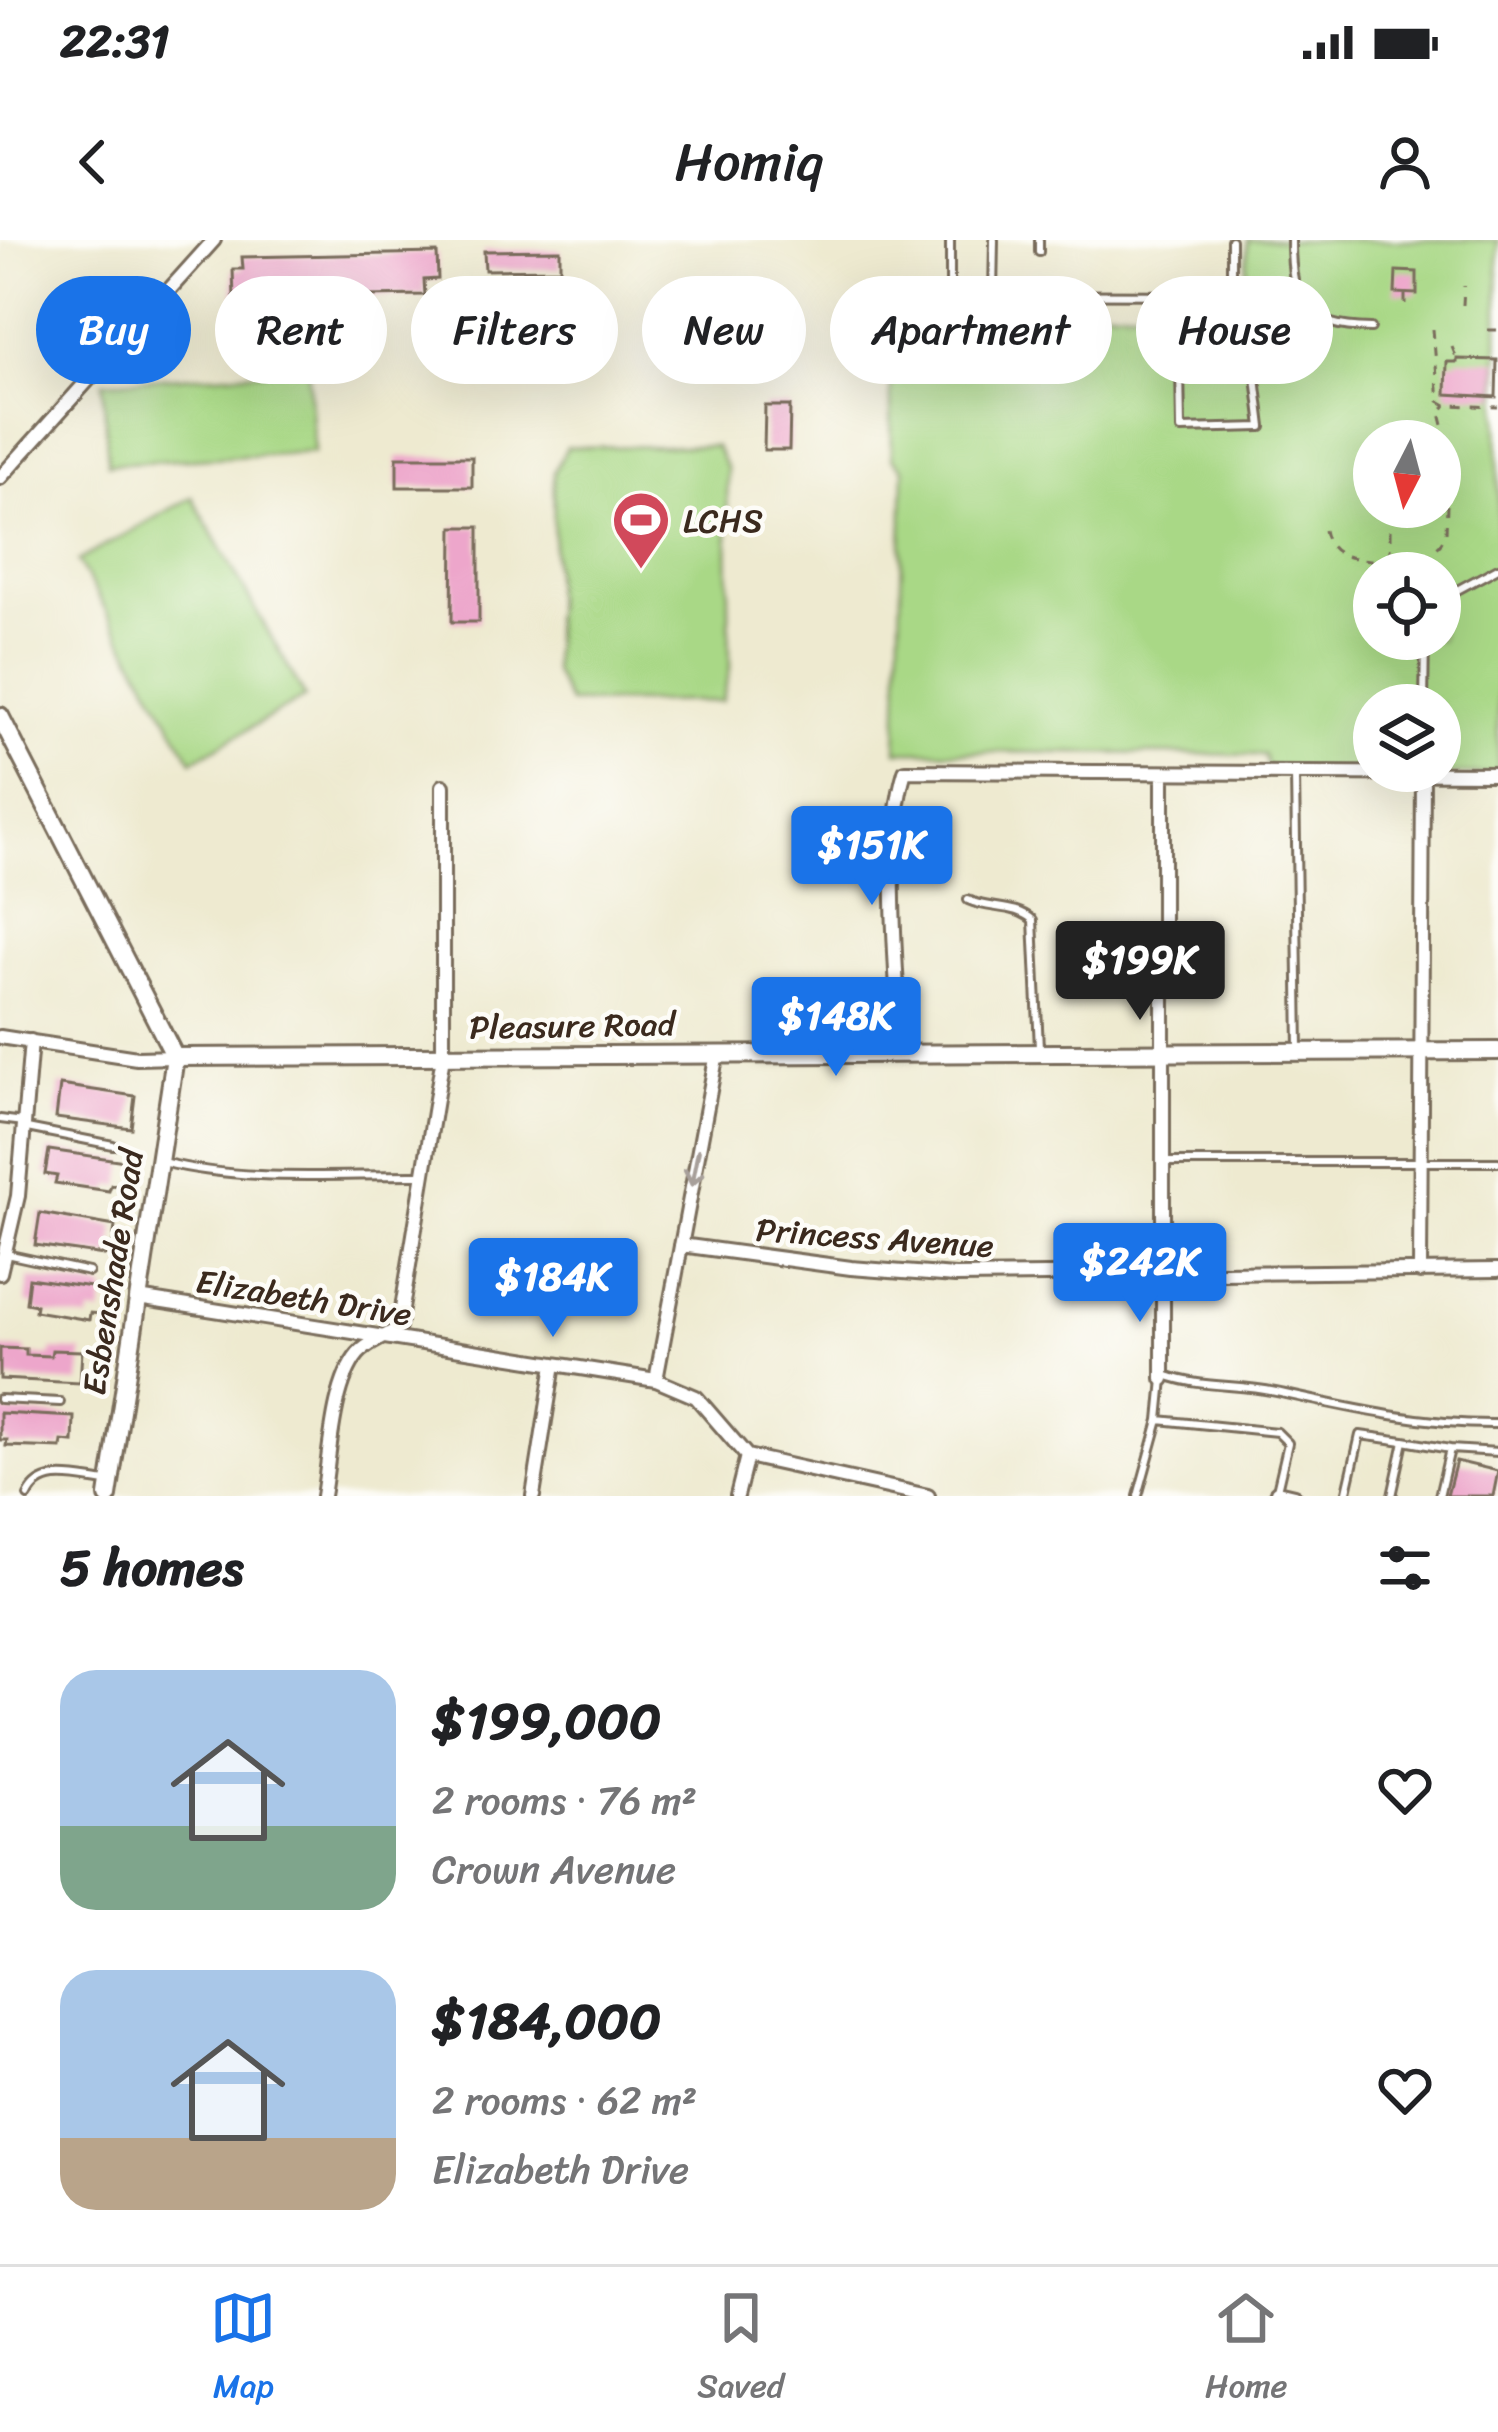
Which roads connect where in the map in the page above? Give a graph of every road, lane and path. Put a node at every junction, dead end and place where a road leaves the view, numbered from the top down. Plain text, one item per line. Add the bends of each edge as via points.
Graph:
1 (214, 240) edge
2 (950, 240) edge
3 (994, 240) edge
4 (1039, 240) edge
5 (1231, 240) edge
6 (1291, 240) edge
7 (1039, 252) dead end
8 (950, 276) edge
9 (993, 276) edge
10 (1293, 276) edge
11 (1464, 286) dead end
12 (1406, 293) dead end
13 (1112, 294) edge
14 (1405, 304) dead end
15 (1463, 305) dead end
16 (1333, 326) edge
17 (1371, 328) dead end
18 (1433, 329) dead end
19 (1488, 330) dead end
20 (1498, 330) edge
21 (1452, 347) dead end
22 (1457, 359) dead end
23 (1254, 361) joint
24 (1437, 386) junction
25 (1446, 387) dead end
26 (1446, 405) junction
27 (1498, 407) edge
28 (0, 478) edge
29 (1324, 530) dead end
30 (1390, 530) dead end
31 (1390, 552) edge
32 (1431, 552) edge
33 (1353, 557) edge
34 (1498, 568) edge
35 (1461, 588) edge
36 (0, 716) edge
37 (8, 748) edge
38 (1353, 772) edge
39 (1461, 772) edge
40 (1295, 773) junction
41 (1498, 773) edge
42 (1163, 774) junction
43 (443, 786) dead end
44 (1423, 792) edge
45 (968, 900) dead end
46 (0, 1036) edge
47 (31, 1041) junction
48 (1421, 1051) junction
49 (1498, 1051) edge
50 (900, 1052) junction
51 (1039, 1052) junction
52 (1165, 1052) junction
53 (1300, 1052) junction
54 (717, 1053) junction
55 (443, 1056) junction
56 (175, 1057) junction
57 (0, 1119) edge
58 (24, 1125) junction
59 (112, 1144) dead end
60 (159, 1161) junction
61 (1165, 1162) junction
62 (1421, 1162) junction
63 (1498, 1162) edge
64 (424, 1175) junction
65 (681, 1245) junction
66 (7, 1254) junction
67 (1498, 1270) edge
68 (1420, 1271) junction
69 (89, 1272) dead end
70 (0, 1273) edge
71 (1165, 1273) junction
72 (138, 1298) junction
73 (383, 1337) junction
74 (554, 1364) junction
75 (1163, 1377) junction
76 (656, 1380) junction
77 (0, 1399) edge
78 (61, 1402) dead end
79 (1159, 1420) junction
80 (1498, 1424) edge
81 (1404, 1441) junction
82 (1450, 1449) junction
83 (1498, 1452) edge
84 (747, 1456) junction
85 (109, 1489) edge
86 (1276, 1494) edge
87 (28, 1496) edge
88 (323, 1496) edge
89 (533, 1496) edge
90 (737, 1496) edge
91 (928, 1496) edge
92 (1138, 1496) edge
93 (1294, 1496) edge
94 (1346, 1496) edge
95 (1392, 1496) edge
96 (1438, 1496) edge

1 - 28 street
2 - 8 lane
3 - 9 lane
4 - 7 lane
5 - 13 lane via 1231,295
6 - 10 lane
11 - 15 path
12 - 14 path
16 - 17 lane
18 - 24 path
19 - 20 path
21 - 22 path
23 - 23 lane via 1180,364 1181,429 1262,427
24 - 25 path
24 - 26 path
26 - 27 path
26 - 32 path via 1445,537
29 - 33 path via 1329,546
30 - 31 path
34 - 35 lane
36 - 37 street
37 - 56 street
38 - 40 street
39 - 41 street
40 - 42 street
40 - 53 lane
42 - 50 street via 905,771 894,844
42 - 52 street
43 - 55 street
44 - 48 street
45 - 51 lane via 1033,920
46 - 47 street
47 - 56 street
47 - 58 street
48 - 49 street, Pleasure Road
48 - 53 street, Pleasure Road
48 - 62 street
50 - 51 street, Pleasure Road
50 - 54 street, Pleasure Road
51 - 52 street, Pleasure Road
52 - 53 street, Pleasure Road
52 - 61 street
54 - 55 street, Pleasure Road
54 -> 65 street
55 - 56 street, Pleasure Road
55 - 64 street
56 - 60 street, Esbenshade Road
57 - 58 lane
58 - 59 lane
58 - 66 street
60 - 64 lane via 259,1176
60 - 72 street, Esbenshade Road
61 - 62 lane
61 - 71 street
62 - 63 lane
62 - 68 street
64 - 73 street via 399,1328
65 - 71 street, Princess Avenue via 955,1276
65 - 76 street
66 - 69 lane
66 - 70 street
67 - 68 street, Princess Avenue
68 - 71 street, Princess Avenue
71 - 75 street
72 - 73 street, Elizabeth Drive
72 - 85 street, Esbenshade Road
73 - 74 street, Elizabeth Drive
73 - 88 street via 358,1354 345,1379
74 - 76 street, Elizabeth Drive
74 - 89 street
75 - 79 lane
75 - 80 lane via 1330,1407
76 - 84 street, Elizabeth Drive via 696,1397
77 - 78 lane
79 - 86 lane via 1277,1432 1288,1443
79 - 92 lane
81 - 82 lane
81 - 94 lane via 1360,1435
81 - 95 lane
82 - 83 lane
82 - 96 lane
84 - 90 street
84 - 91 street
85 - 87 lane via 46,1477
86 - 93 street

